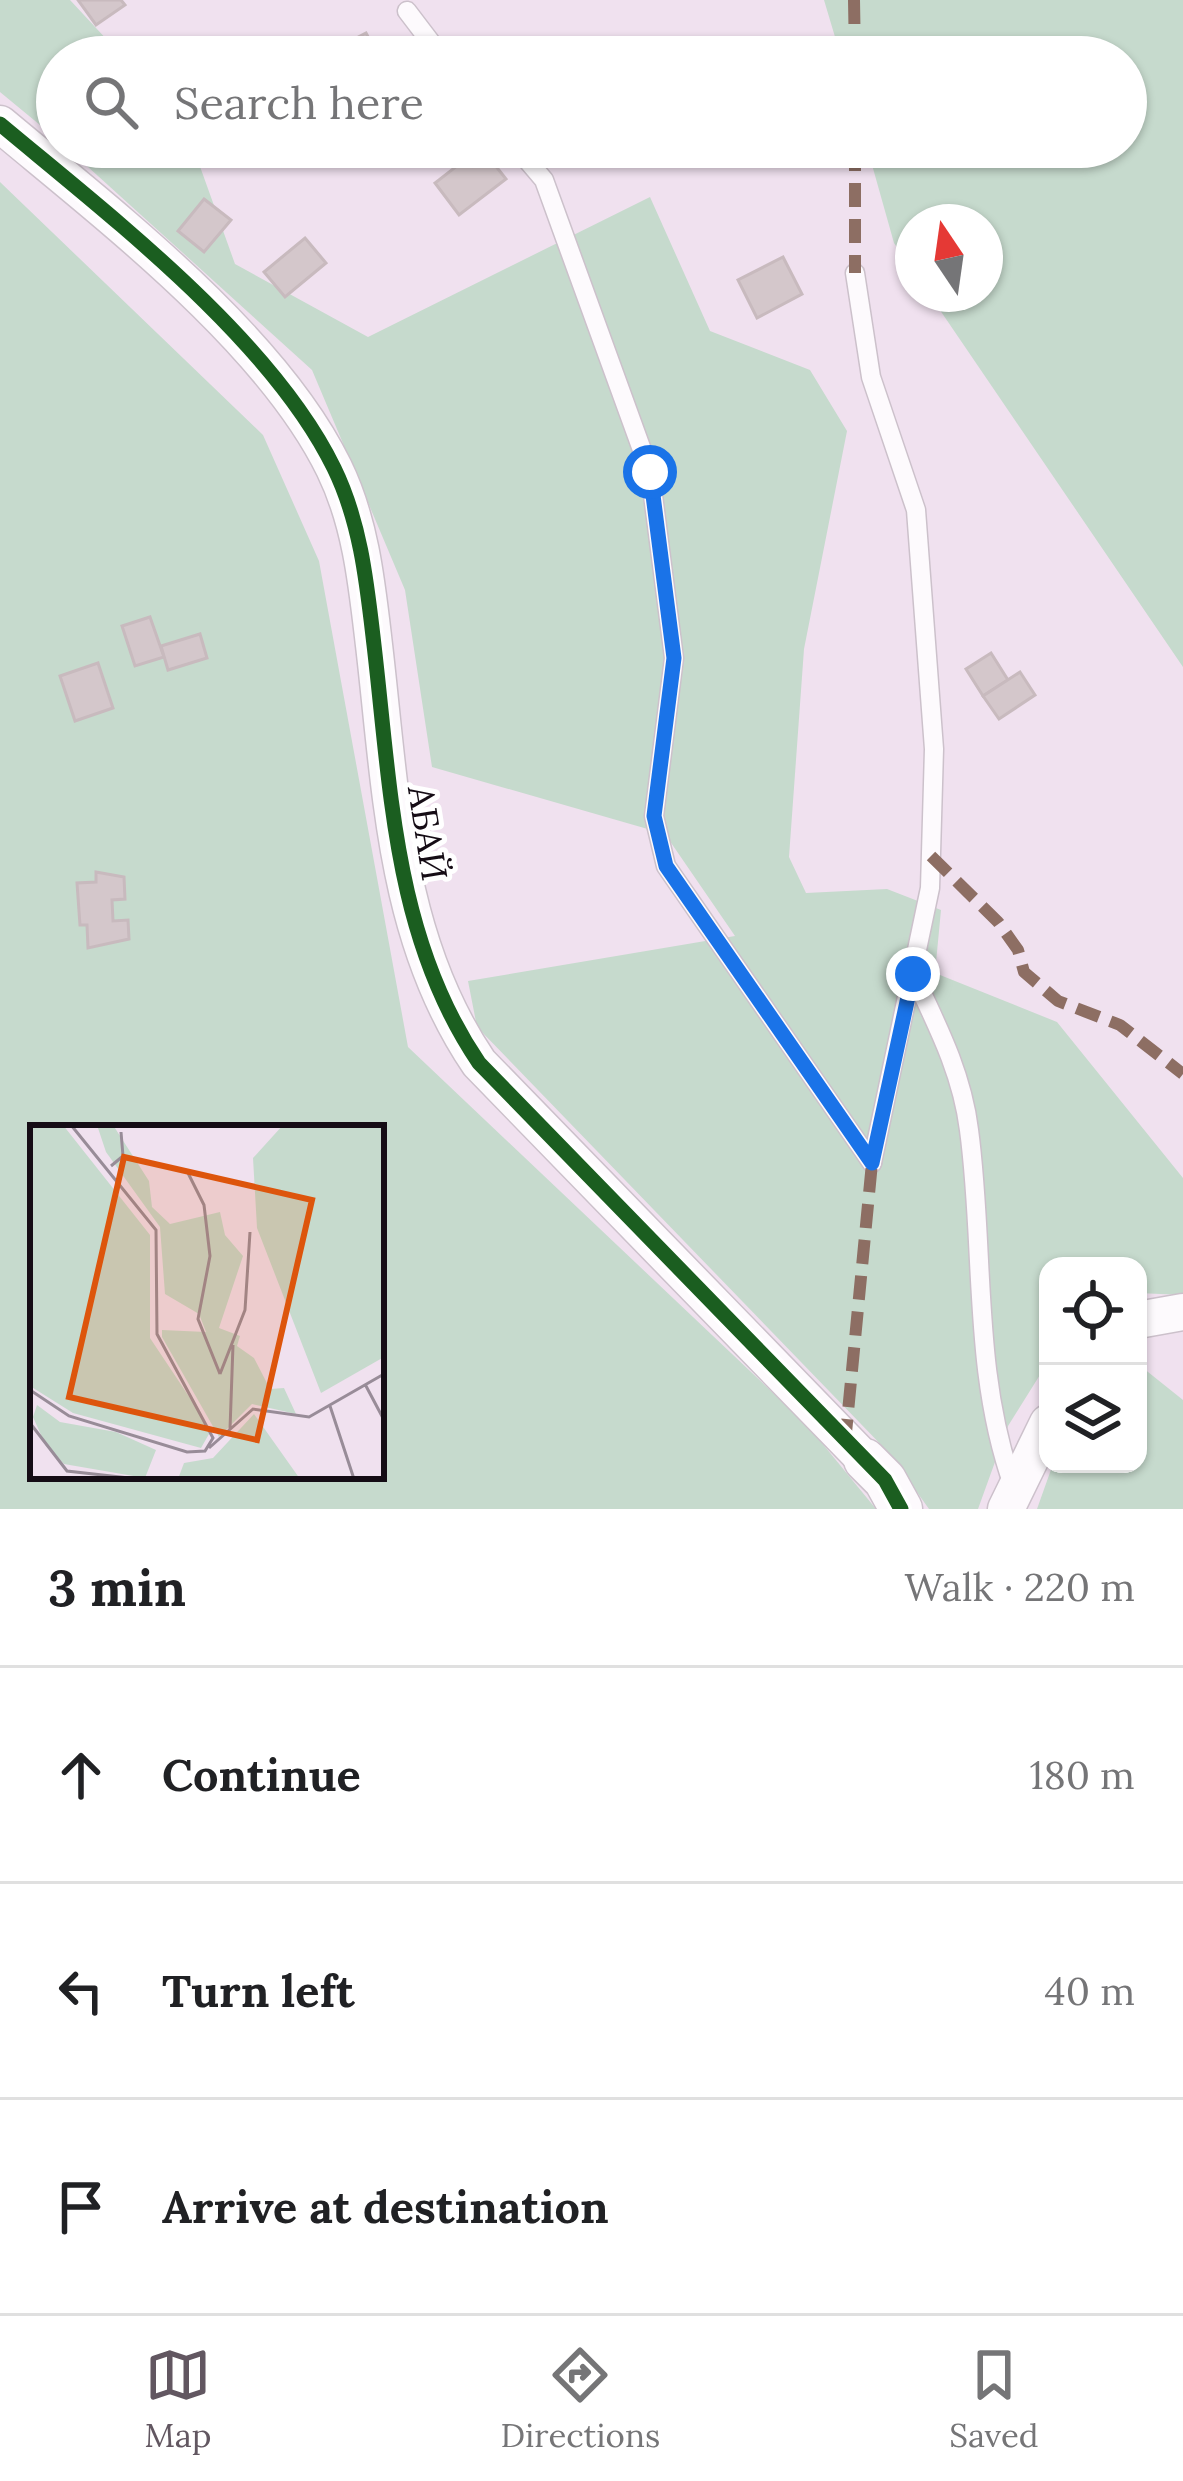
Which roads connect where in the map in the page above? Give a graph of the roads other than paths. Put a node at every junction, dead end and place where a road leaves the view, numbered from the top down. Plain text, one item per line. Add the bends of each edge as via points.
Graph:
1 (407, 11) dead end
2 (426, 36) edge
3 (0, 124) edge
4 (36, 156) edge
5 (49, 168) edge
6 (534, 168) edge
7 (856, 273) dead end
8 (913, 974) junction
9 (1183, 1312) edge
10 (1147, 1318) edge
11 (1039, 1441) edge
12 (865, 1460) joint
13 (1010, 1497) edge
14 (901, 1509) edge

1 - 2 lane
3 - 4 street, АБАЙ
5 - 12 street, АБАЙ via 230,330 291,396 335,470 363,555 398,856 445,1013 479,1063 553,1142
6 - 8 lane via 650,472 674,658 654,816 666,866 872,1163
7 - 8 lane via 871,377 916,510 934,749 931,888
8 - 13 lane via 952,1055 969,1129 994,1431
9 - 10 street
11 - 13 street
12 - 14 street, АБАЙ

